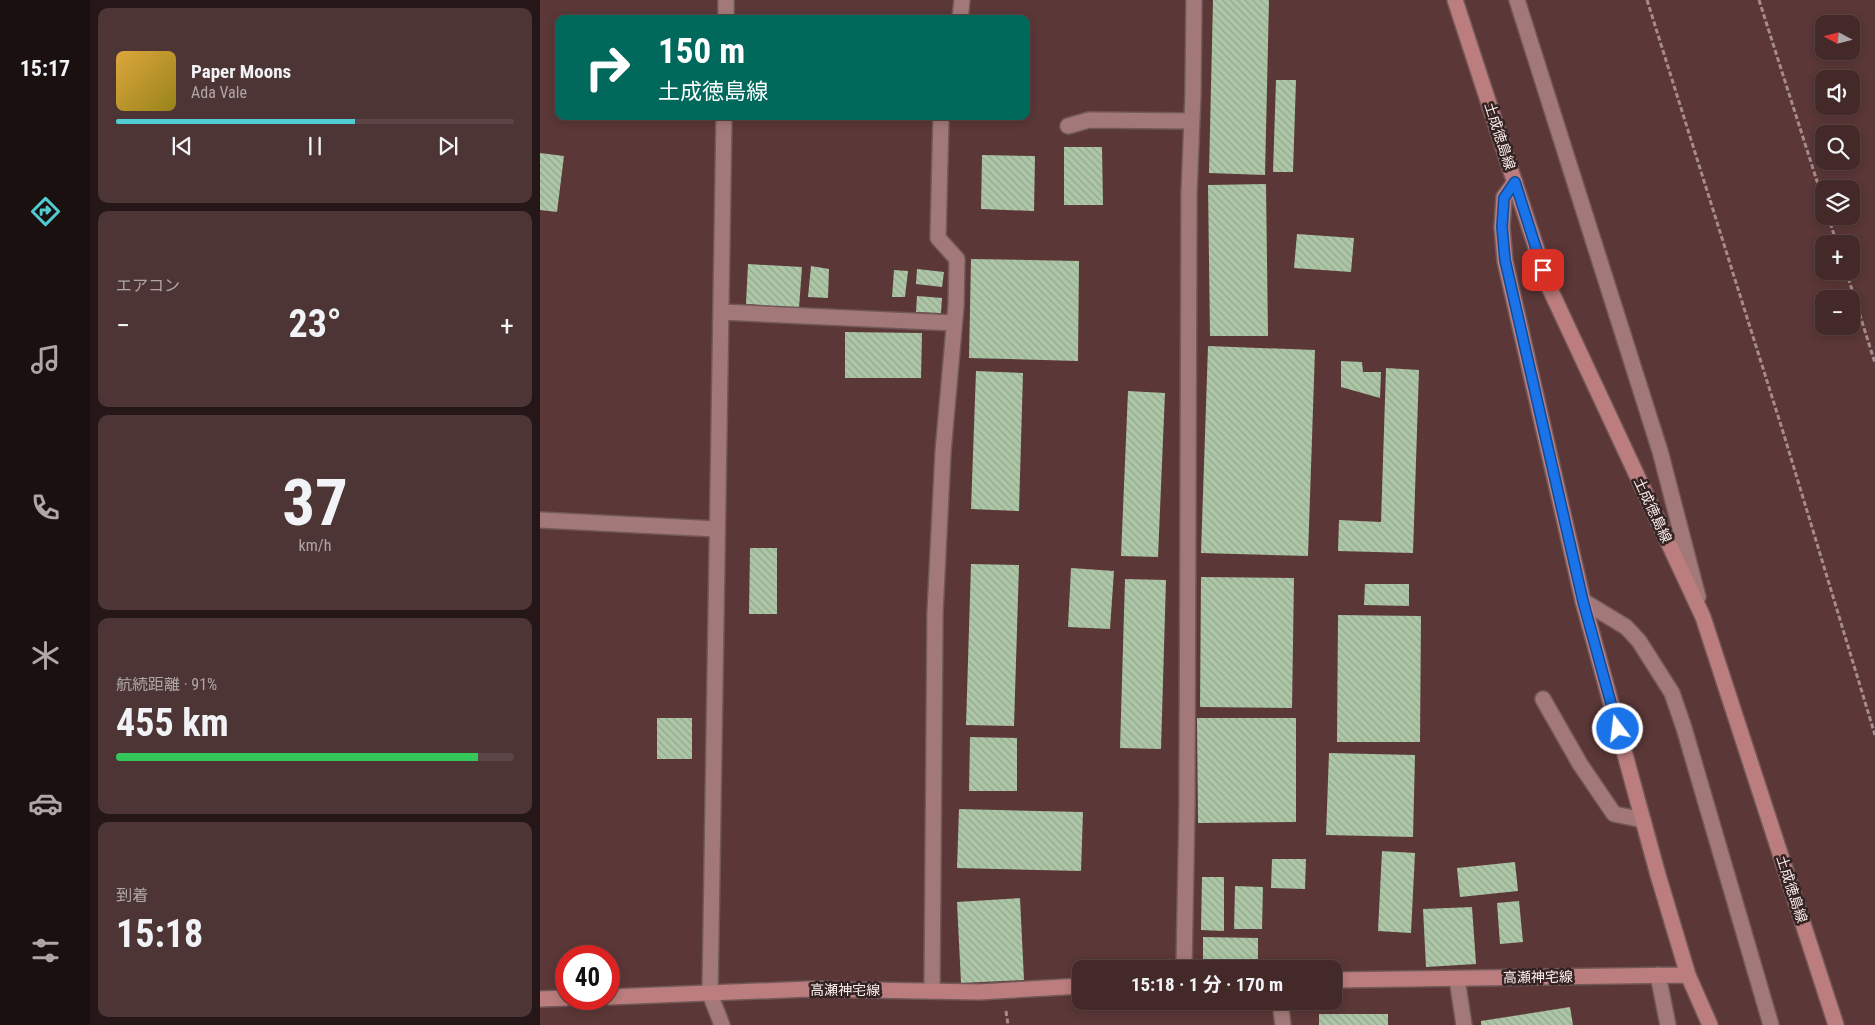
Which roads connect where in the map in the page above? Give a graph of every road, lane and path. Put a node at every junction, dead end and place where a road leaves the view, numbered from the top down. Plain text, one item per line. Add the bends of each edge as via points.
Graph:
1 (726, 0) edge
2 (962, 0) edge
3 (1194, 0) edge
4 (1455, 0) edge
5 (1517, 0) edge
6 (1647, 0) edge
7 (1759, 0) edge
8 (726, 15) edge
9 (960, 15) edge
10 (724, 120) edge
11 (941, 120) edge
12 (1192, 121) junction
13 (1068, 126) dead end
14 (1817, 180) edge
15 (1515, 182) junction
16 (1849, 280) edge
17 (722, 312) junction
18 (954, 323) junction
19 (1875, 363) edge
20 (540, 520) edge
21 (717, 529) junction
22 (1583, 601) junction
23 (1703, 617) junction
24 (1543, 699) dead end
25 (1875, 735) edge
26 (1643, 820) junction
27 (1184, 960) edge
28 (1658, 975) junction
29 (1688, 975) junction
30 (1457, 979) junction
31 (1342, 980) edge
32 (1072, 987) edge
33 (932, 991) junction
34 (710, 994) junction
35 (620, 997) edge
36 (555, 998) edge
37 (540, 999) edge
38 (1281, 1010) edge
39 (722, 1025) edge
40 (1283, 1025) edge
41 (1464, 1025) edge
42 (1668, 1025) edge
43 (1710, 1025) edge
44 (1771, 1025) edge
45 (1836, 1025) edge

1 - 8 street
2 - 9 street
3 - 12 street
4 - 15 main road, 土成徳島線
5 - 23 street via 1660,451
6 - 25 path
7 - 14 path
10 - 17 street
11 - 18 street via 938,238 957,259
12 - 13 street via 1090,120
12 - 27 street
15 - 22 main road via 1504,198 1505,260
15 - 23 main road, 土成徳島線 via 1549,287
16 - 19 path
17 - 18 street
17 - 21 street
18 - 33 street via 943,452 935,612
20 - 21 street
21 - 34 street
22 - 26 main road
22 - 44 street via 1626,627 1640,641 1672,692
23 - 45 main road, 土成徳島線
24 - 26 street via 1580,764 1614,814
26 - 29 main road
28 - 29 main road, 高瀬神宅線
28 - 30 main road, 高瀬神宅線
28 - 42 street
29 - 43 main road
30 - 31 main road, 高瀬神宅線
30 - 41 street
32 - 33 main road, 高瀬神宅線
33 - 34 main road, 高瀬神宅線 via 810,989
34 - 35 main road, 高瀬神宅線
34 - 39 street
36 - 37 main road
38 - 40 street

